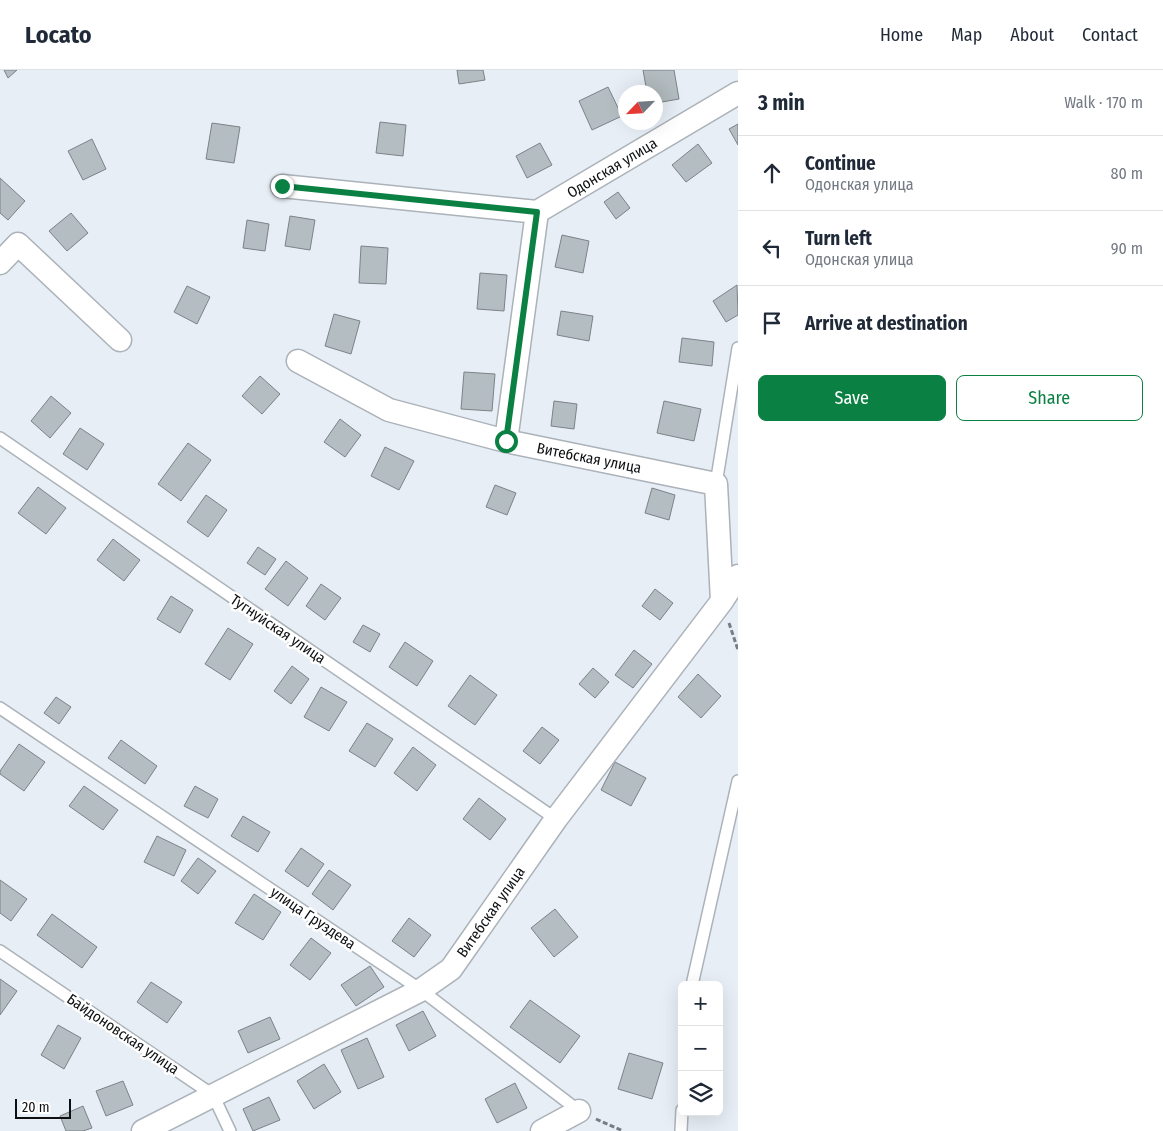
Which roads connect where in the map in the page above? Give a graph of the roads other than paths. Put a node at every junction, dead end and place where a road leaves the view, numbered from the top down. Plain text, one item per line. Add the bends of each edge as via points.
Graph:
1 (738, 93) edge
2 (282, 186) dead end
3 (537, 212) junction
4 (0, 264) edge
5 (120, 340) dead end
6 (738, 348) edge
7 (298, 361) dead end
8 (0, 438) edge
9 (506, 441) junction
10 (716, 484) junction
11 (738, 576) edge
12 (722, 601) junction
13 (0, 708) edge
14 (738, 781) edge
15 (556, 819) junction
16 (0, 951) edge
17 (693, 981) edge
18 (421, 990) junction
19 (213, 1095) junction
20 (579, 1111) joint
21 (682, 1116) edge
22 (143, 1131) edge
23 (230, 1131) edge
24 (542, 1131) edge
25 (681, 1131) edge

1 - 3 street, Одонская улица
2 - 3 street
3 - 9 street
4 - 5 street via 18,244
6 - 10 lane
7 - 9 street, Витебская улица via 389,410
8 - 15 lane, Тугнуйская улица
9 - 10 street, Витебская улица
10 - 12 street
11 - 12 street, Витебская улица
12 - 15 street, Витебская улица
13 - 18 lane, улица Груздева
14 - 17 lane
15 - 18 street, Витебская улица via 451,969
16 - 19 lane, Байдоновская улица
18 - 19 street, Витебская улица
18 - 20 lane, улица Груздева
19 - 22 street, Витебская улица
19 - 23 lane
20 - 24 street
21 - 25 lane

